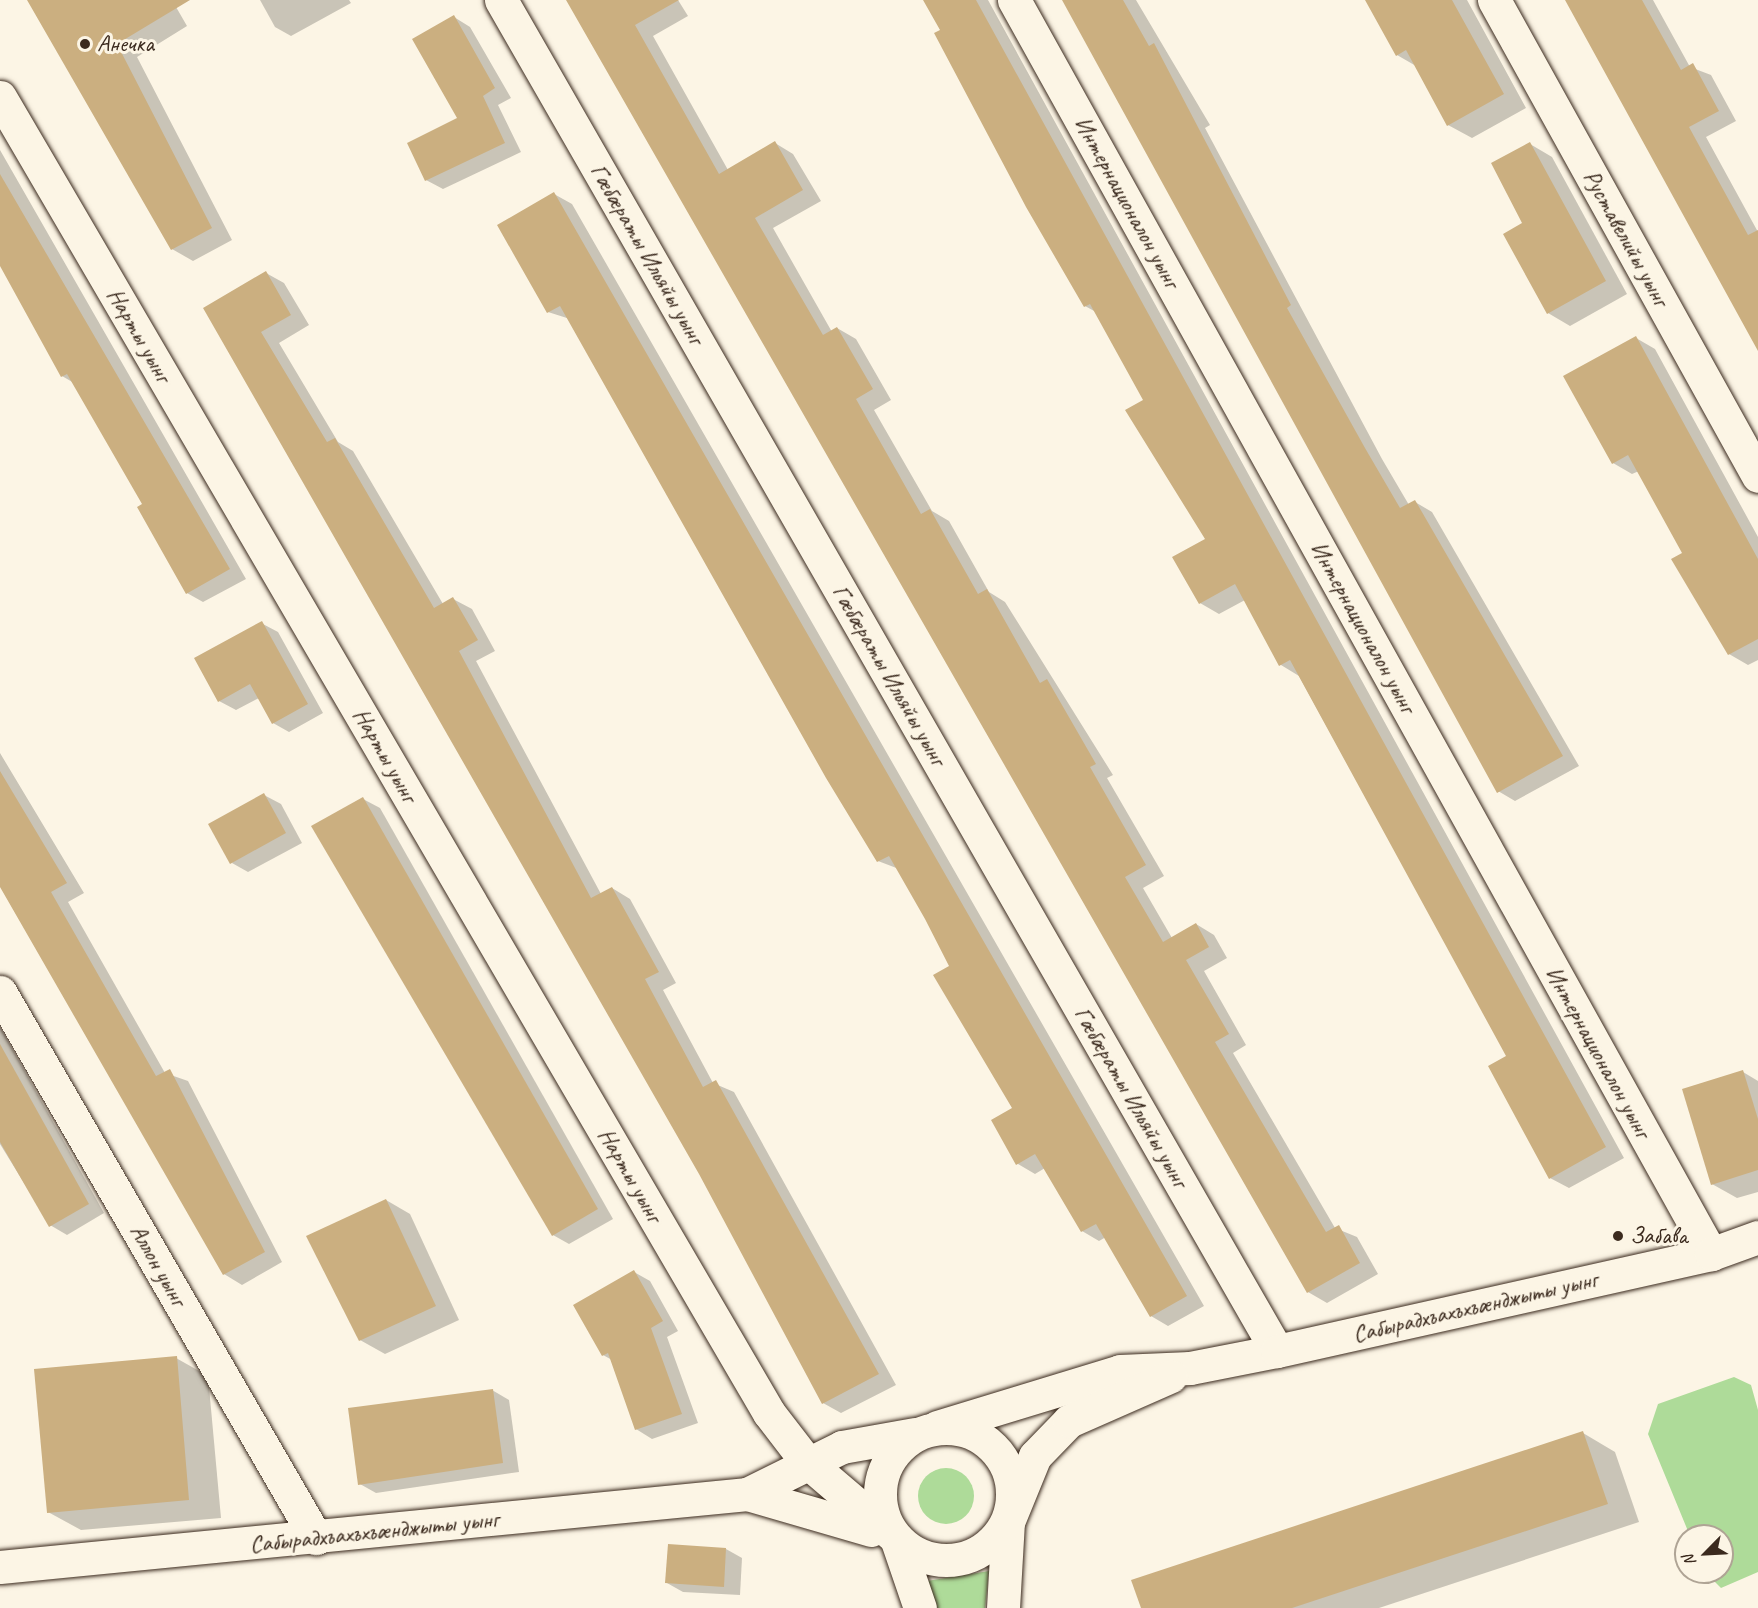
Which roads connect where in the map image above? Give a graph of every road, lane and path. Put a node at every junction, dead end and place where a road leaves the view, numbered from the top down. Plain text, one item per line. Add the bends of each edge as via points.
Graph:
1 (501, 0) edge
2 (1014, 0) edge
3 (1494, 0) edge
4 (0, 97) edge
5 (1758, 476) edge
6 (0, 992) edge
7 (1758, 1238) edge
8 (1711, 1254) junction
9 (1277, 1351) junction
10 (1190, 1368) junction
11 (769, 1413) junction
12 (926, 1431) junction
13 (842, 1447) junction
14 (806, 1461) junction
15 (747, 1494) junction
16 (1008, 1522) junction
17 (316, 1538) junction
18 (896, 1538) junction
19 (0, 1567) edge
20 (920, 1608) edge
21 (1004, 1608) edge

1 - 9 street, Гæбæраты Ильяйы уынг
2 - 8 street, Интернационалон уынг
3 - 5 street, Руставелийы уынг
4 - 11 street, Нарты уынг
6 - 17 street, Аллон уынг
7 - 8 street, Сабырадхъахъхъæнджыты уынг
8 - 9 street, Сабырадхъахъхъæнджыты уынг
9 - 10 street, Сабырадхъахъхъæнджыты уынг
10 - 12 street, Сабырадхъахъхъæнджыты уынг via 1120,1371
10 - 16 street, Сабырадхъахъхъæнджыты уынг via 1069,1421 1035,1456
11 - 13 street
11 - 14 street, Нарты уынг
12 - 13 street
12 - 16 street via 958,1427 996,1449 1008,1472
12 - 18 street via 897,1452 881,1492 884,1515
13 - 14 street
14 - 15 street
14 - 18 street, Нарты уынг
15 - 17 street, Сабырадхъахъхъæнджыты уынг
15 - 18 street
16 - 18 street via 990,1542 949,1560 928,1557
16 - 21 street
17 - 19 street, Сабырадхъахъхъæнджыты уынг
18 - 20 street

